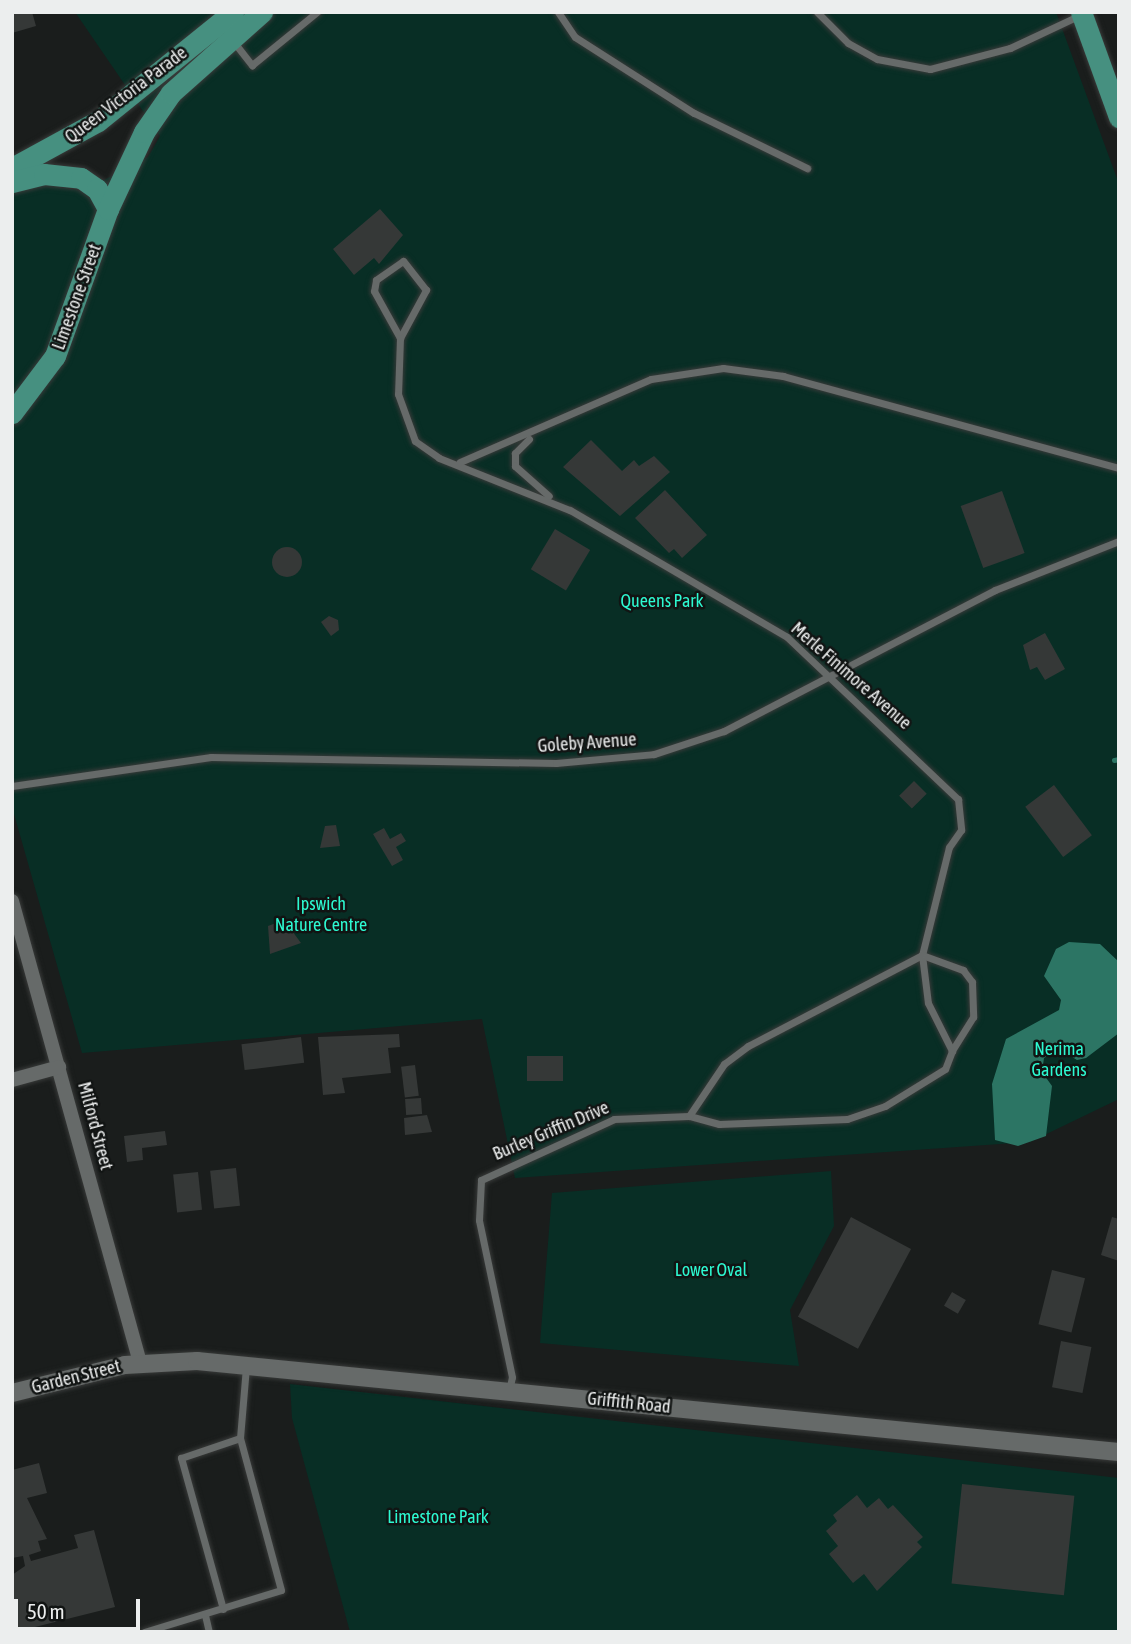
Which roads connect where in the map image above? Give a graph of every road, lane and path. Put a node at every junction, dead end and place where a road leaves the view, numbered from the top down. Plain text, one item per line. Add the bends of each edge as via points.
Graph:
1 (233, 12) edge
2 (262, 12) edge
3 (317, 12) edge
4 (558, 12) edge
5 (817, 12) edge
6 (1081, 13) edge
7 (230, 38) junction
8 (1119, 117) edge
9 (12, 168) edge
10 (807, 168) dead end
11 (12, 182) edge
12 (108, 209) junction
13 (400, 338) junction
14 (12, 413) edge
15 (534, 435) junction
16 (460, 463) junction
17 (1119, 468) edge
18 (570, 510) junction
19 (1119, 541) edge
20 (828, 675) junction
21 (12, 786) edge
22 (12, 901) edge
23 (922, 955) junction
24 (952, 1051) junction
25 (59, 1067) junction
26 (12, 1080) edge
27 (689, 1116) junction
28 (140, 1362) junction
29 (246, 1366) junction
30 (509, 1391) junction
31 (12, 1393) edge
32 (240, 1438) junction
33 (1119, 1452) edge
34 (223, 1609) junction
35 (205, 1615) junction
36 (144, 1632) edge
37 (209, 1632) edge

1 - 9 main road, Queen Victoria Parade via 98,121
2 - 7 main road, Queen Victoria Parade
3 - 7 lane via 252,65
4 - 10 lane via 575,37 694,113
5 - 6 lane via 848,43 877,59 930,69 1010,48
6 - 8 main road
7 - 12 main road, Queen Victoria Parade via 171,93 133,152
11 - 12 main road via 44,174 80,178 94,186
12 - 14 main road, Limestone Street via 55,356
13 - 13 lane via 373,285 403,261 426,290
13 - 16 lane, Merle Finimore Avenue via 398,394 407,431 424,449
15 - 16 lane
15 - 17 lane via 651,379 723,368 783,376
15 - 18 lane, Merle Finimore Avenue via 515,453 517,470
16 - 18 lane, Merle Finimore Avenue
18 - 20 lane, Merle Finimore Avenue via 787,637
19 - 20 lane, Goleby Avenue via 996,590
20 - 21 lane, Goleby Avenue via 724,731 622,759 212,757
20 - 23 lane, Merle Finimore Avenue via 958,799 961,831 949,847
22 - 25 street, Milford Street
23 - 24 lane via 928,1003
23 - 24 lane via 963,970 972,982 973,1017
23 - 27 lane via 748,1046 724,1064
24 - 27 lane via 945,1069 923,1086 847,1119 719,1124
25 - 26 street
25 - 28 street, Milford Street
27 - 30 lane, Burley Griffin Drive via 614,1119 498,1170 477,1185 512,1377
28 - 29 street, Griffith Road
28 - 31 street, Garden Street
29 - 30 street, Griffith Road
29 - 32 lane
30 - 33 street, Griffith Road
32 - 34 lane via 281,1590
32 - 34 lane via 181,1458
34 - 35 lane
35 - 36 lane
35 - 37 lane

